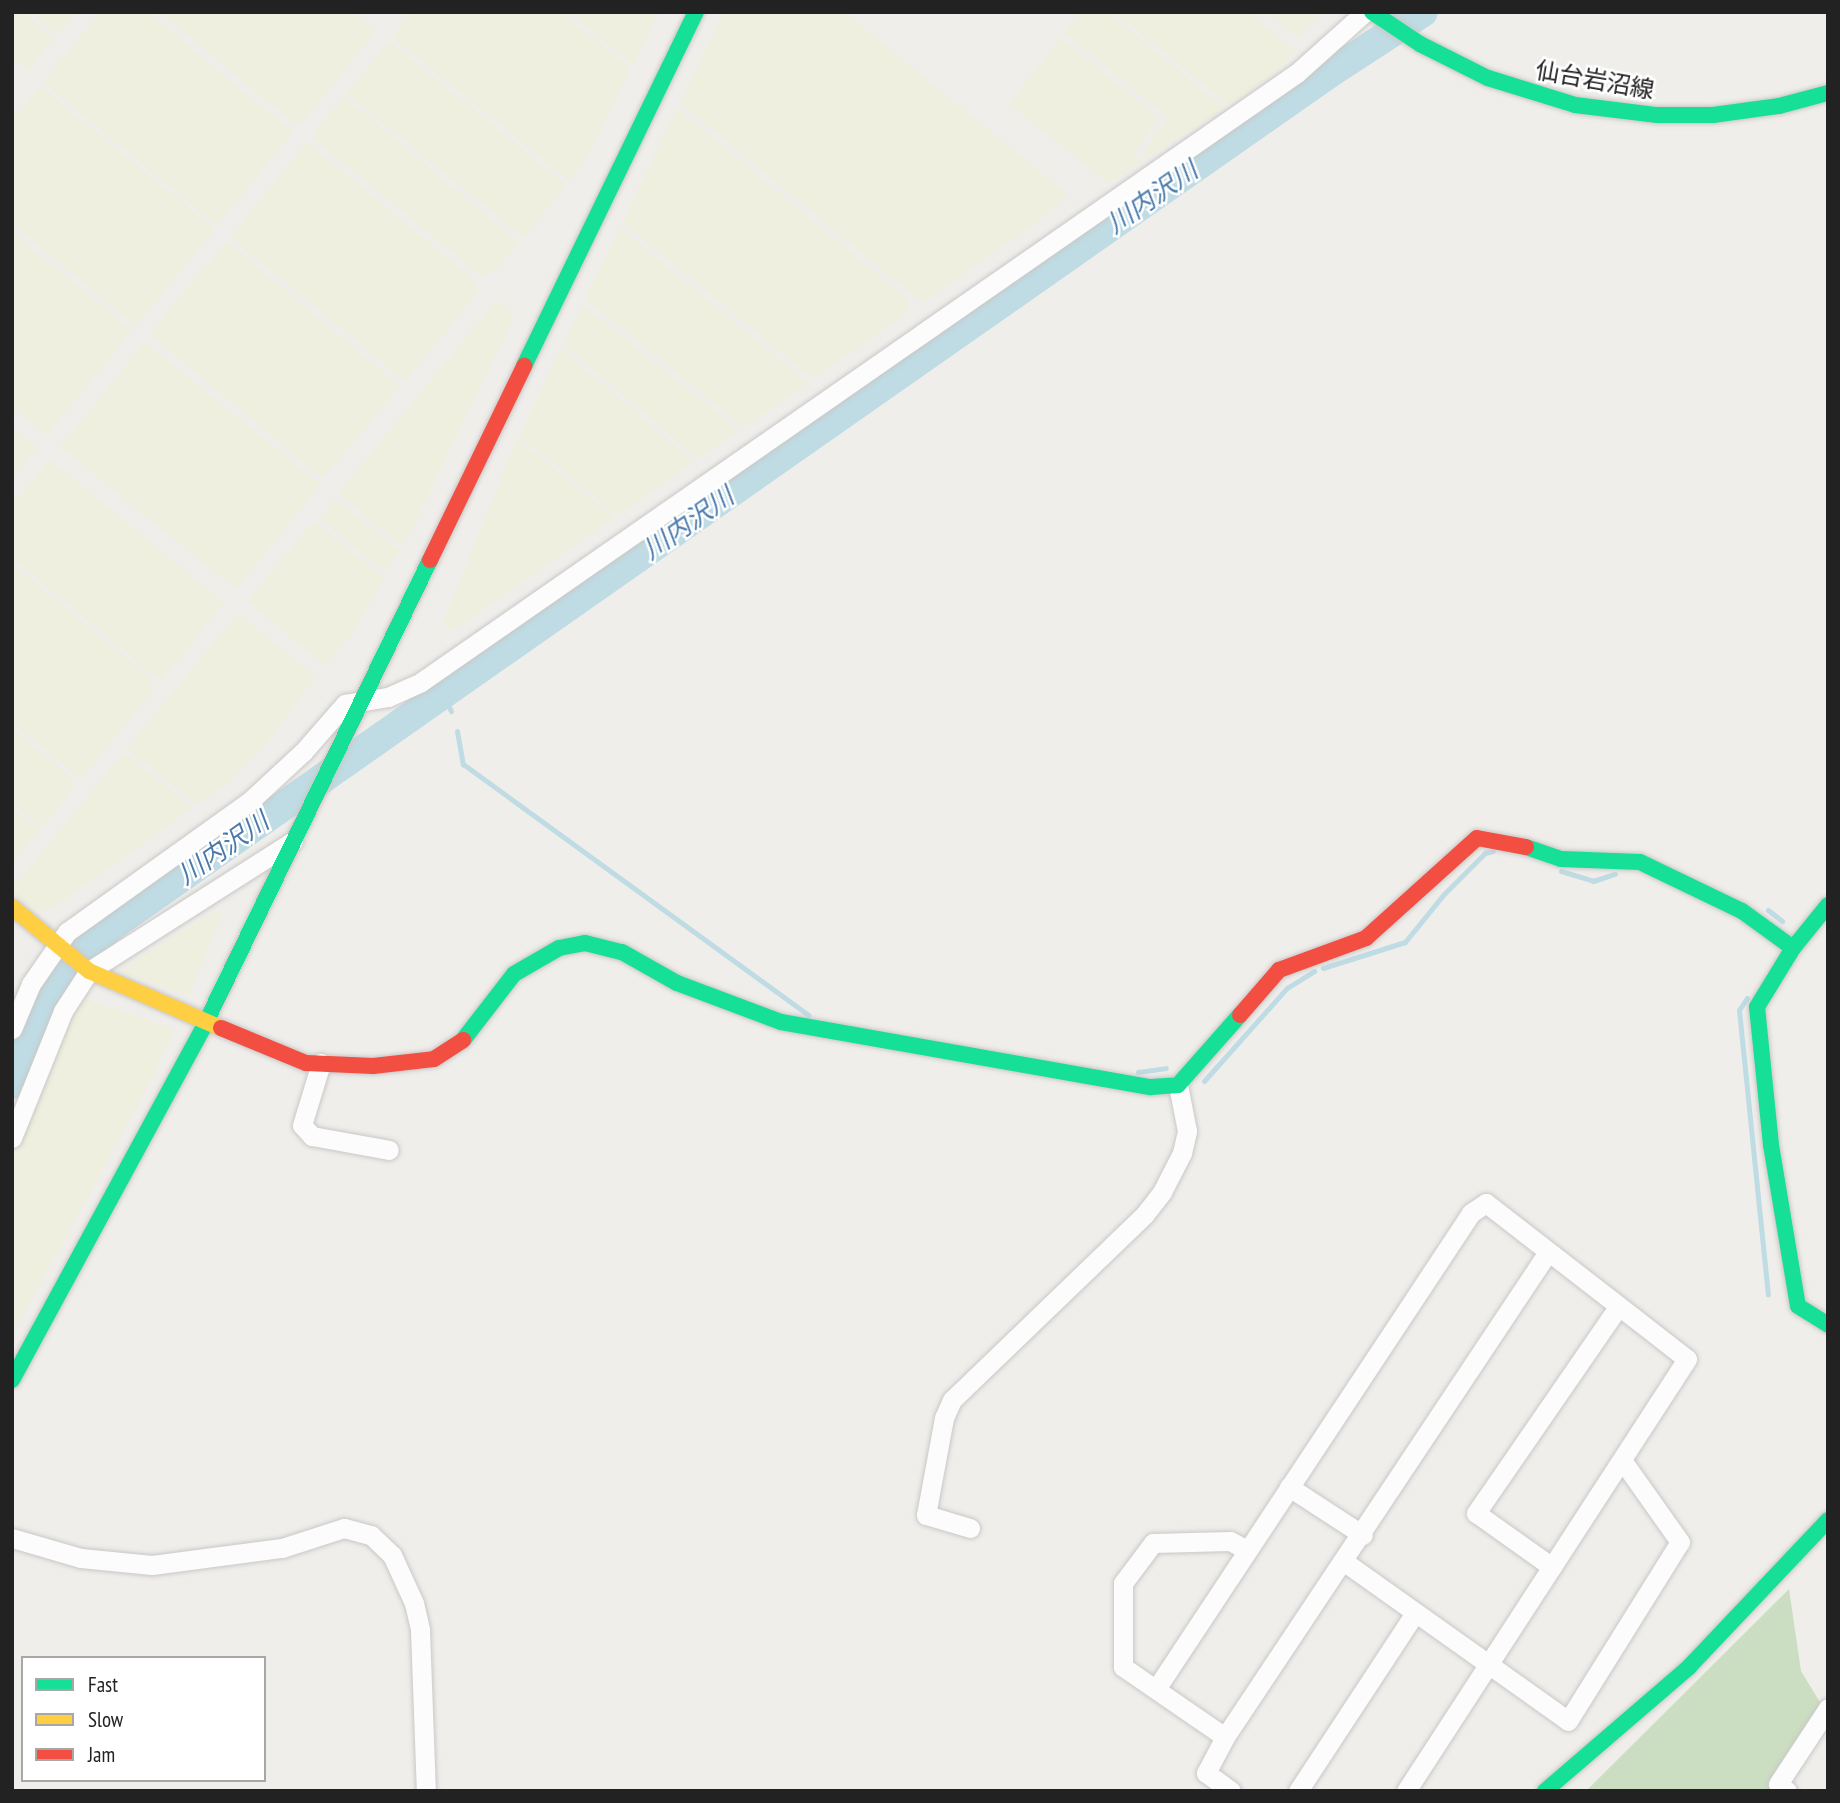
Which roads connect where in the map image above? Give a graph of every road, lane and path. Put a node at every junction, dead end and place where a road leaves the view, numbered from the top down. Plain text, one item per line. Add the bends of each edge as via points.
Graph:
1 (696, 12) edge
2 (1373, 14) edge
3 (1828, 93) edge
4 (364, 701) junction
5 (298, 838) junction
6 (1828, 905) edge
7 (12, 907) edge
8 (62, 946) junction
9 (1793, 948) junction
10 (86, 968) junction
11 (206, 1022) junction
12 (12, 1030) edge
13 (321, 1063) junction
14 (1178, 1084) junction
15 (12, 1138) edge
16 (389, 1150) dead end
17 (1548, 1252) junction
18 (1618, 1307) junction
19 (1828, 1325) edge
20 (12, 1380) edge
21 (1622, 1460) junction
22 (1289, 1487) junction
23 (1828, 1520) edge
24 (970, 1528) dead end
25 (1363, 1535) junction
26 (12, 1538) edge
27 (1247, 1550) junction
28 (1346, 1563) junction
29 (1552, 1567) junction
30 (1415, 1613) junction
31 (1488, 1664) junction
32 (1156, 1689) junction
33 (1828, 1708) edge
34 (1225, 1737) junction
35 (426, 1791) edge
36 (1231, 1791) edge
37 (1298, 1791) edge
38 (1406, 1791) edge
39 (1545, 1791) edge
40 (1787, 1791) edge

1 - 4 street
2 - 3 street, 仙台岩沼線 via 1488,79 1530,94 1615,111 1735,113
2 - 4 street via 1297,74 422,682 388,697
4 - 5 street
4 - 8 street via 345,704 260,793
5 - 10 street
5 - 11 street
6 - 9 street
7 - 8 street
8 - 10 street
8 - 12 street via 31,984
9 - 14 street via 1742,911 1640,862 1561,859 1507,840 1477,838 1366,938 1279,970
9 - 19 street via 1757,1007 1772,1145 1798,1306
10 - 11 street
10 - 15 street via 63,1011
11 - 13 street via 306,1063
11 - 20 street
13 - 14 street via 373,1066 434,1059 471,1034 514,974 559,948 585,943 622,952 677,983 781,1022 831,1034 1151,1087
13 - 16 street via 302,1125 312,1136
14 - 24 street via 1187,1131 1178,1163 1162,1192 1145,1214 952,1400 944,1418 926,1515
17 - 18 street
17 - 22 street via 1486,1203 1471,1213
17 - 25 street
18 - 21 street via 1687,1359
18 - 29 street via 1476,1513
21 - 29 street
21 - 31 street via 1680,1542 1568,1721
22 - 25 street
22 - 27 street
23 - 39 street via 1689,1667
25 - 28 street
26 - 35 street via 81,1558 152,1565 282,1548 344,1528 371,1535 392,1555 414,1603
27 - 32 street
27 - 32 street via 1230,1541 1153,1542 1123,1583 1122,1667
28 - 30 street
28 - 34 street
29 - 31 street
30 - 31 street
30 - 37 street
31 - 38 street
32 - 34 street
33 - 40 street via 1777,1784
34 - 36 street via 1206,1773

